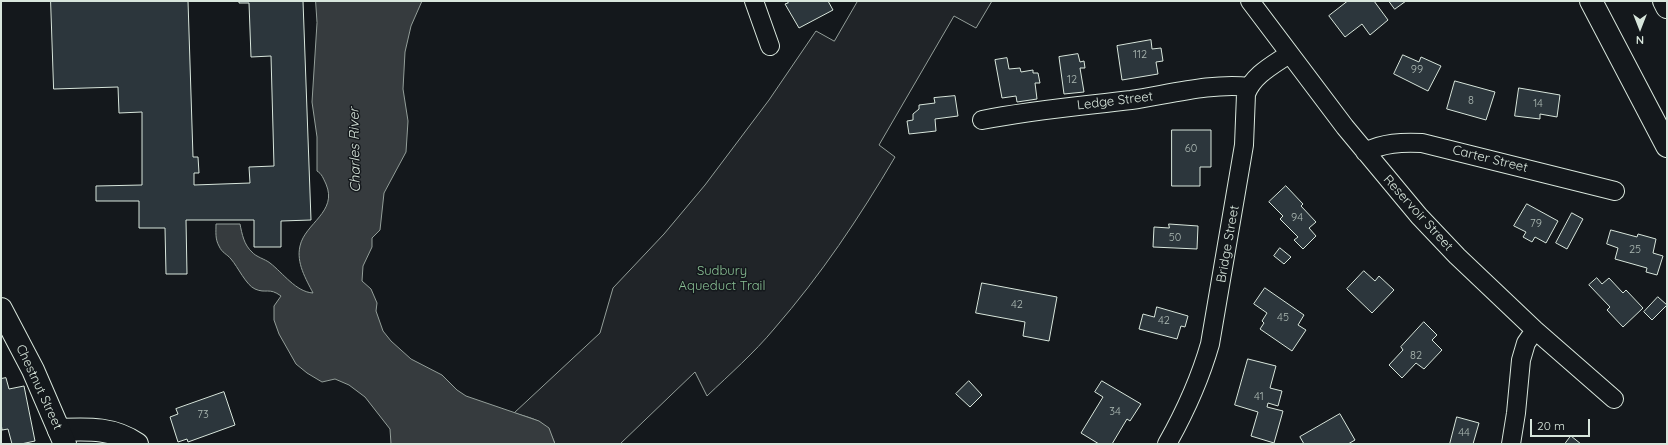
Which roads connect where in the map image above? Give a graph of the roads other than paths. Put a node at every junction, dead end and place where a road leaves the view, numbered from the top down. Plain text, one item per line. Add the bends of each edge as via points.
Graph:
1 (754, 1) edge
2 (1250, 1) edge
3 (1591, 1) edge
4 (1664, 1) edge
5 (1667, 7) edge
6 (770, 46) dead end
7 (1288, 54) junction
8 (1249, 87) junction
9 (982, 120) dead end
10 (1667, 146) edge
11 (1365, 152) junction
12 (1615, 191) dead end
13 (1, 309) edge
14 (1534, 330) junction
15 (1614, 398) dead end
16 (62, 437) edge
17 (138, 444) edge
18 (1167, 444) edge
19 (1511, 444) edge

1 - 6 street
2 - 7 street, Reservoir Street
3 - 10 main road
4 - 5 main road
7 - 8 street via 1258,76
7 - 11 street, Reservoir Street
8 - 9 street, Ledge Street via 1222,86
8 - 18 street, Bridge Street via 1244,146 1211,338 1192,395
11 - 12 street, Carter Street via 1395,142 1422,143
11 - 14 street, Reservoir Street via 1438,236
13 - 16 main road, Chestnut Street via 33,370
14 - 15 street, Reservoir Street
14 - 19 street via 1526,343 1521,360
16 - 17 main road via 95,428 125,437

